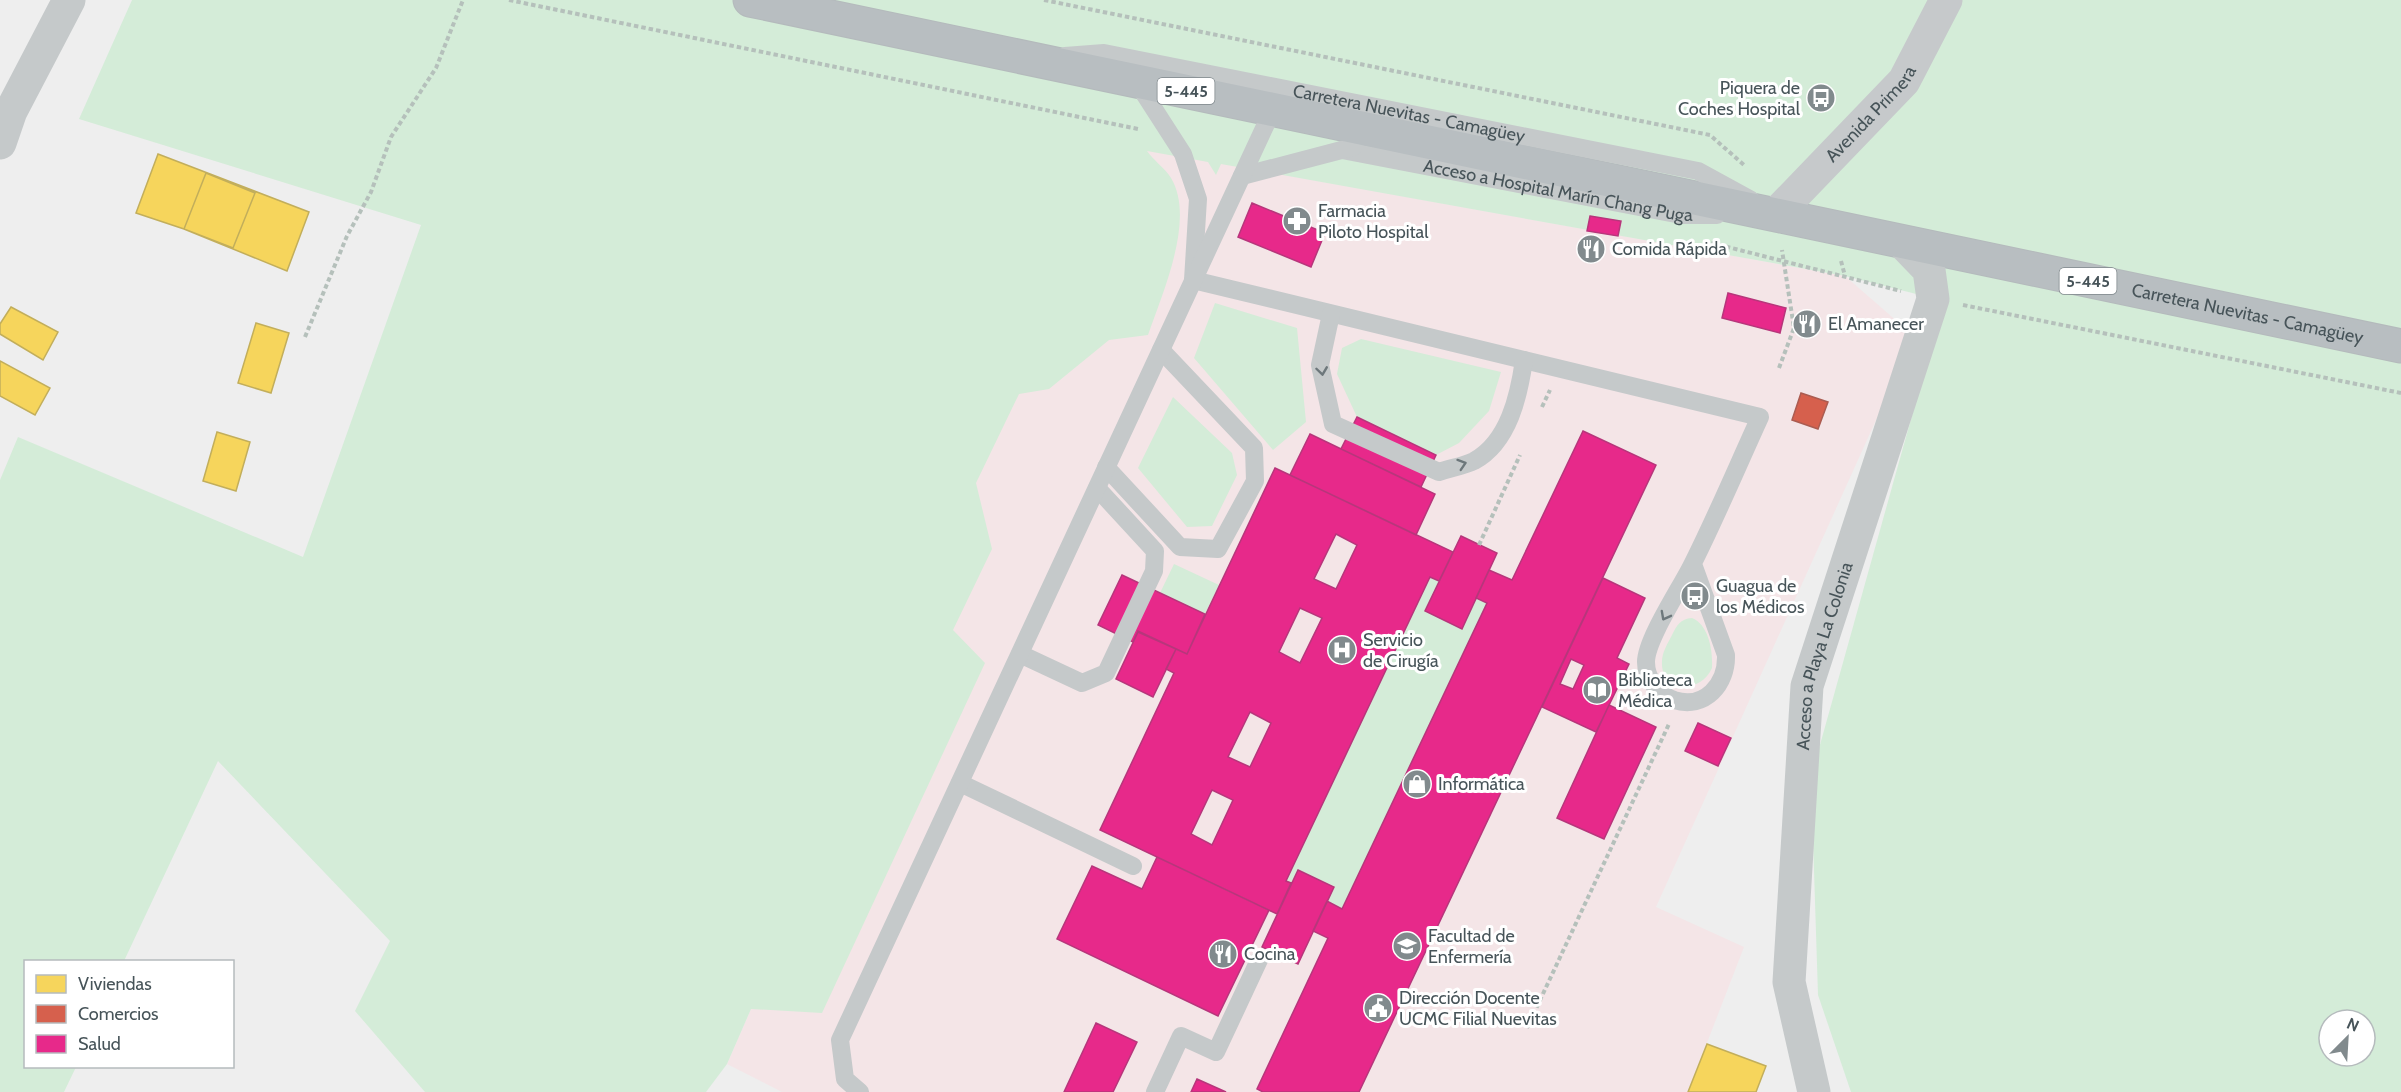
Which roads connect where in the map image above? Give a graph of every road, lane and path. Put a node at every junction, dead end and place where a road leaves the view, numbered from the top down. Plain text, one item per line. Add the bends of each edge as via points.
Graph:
1 (69, 0) edge
2 (464, 0) edge
3 (509, 0) edge
4 (750, 0) edge
5 (1044, 0) edge
6 (1946, 0) edge
7 (1030, 58) junction
8 (1136, 80) junction
9 (1273, 109) junction
10 (6, 111) edge
11 (1139, 130) dead end
12 (1398, 135) junction
13 (0, 143) edge
14 (1342, 150) junction
15 (1753, 173) dead end
16 (1242, 176) junction
17 (1776, 213) junction
18 (1697, 239) dead end
19 (1902, 242) junction
20 (1784, 263) junction
21 (1193, 280) junction
22 (1933, 299) junction
23 (1331, 314) junction
24 (306, 337) dead end
25 (2401, 346) edge
26 (1161, 350) junction
27 (1524, 360) junction
28 (1779, 368) dead end
29 (2401, 393) edge
30 (1106, 467) junction
31 (1097, 488) junction
32 (1693, 564) junction
33 (1020, 654) junction
34 (1677, 701) junction
35 (960, 783) junction
36 (1133, 866) dead end
37 (1259, 960) dead end
38 (1527, 1028) dead end
39 (860, 1092) edge
40 (1155, 1092) edge
41 (1814, 1092) edge

1 - 10 street
2 - 24 path via 436,68 391,137 371,192 347,236
3 - 11 path
4 - 7 highway, Carretera Nuevitas - Camagüey / 5-445
5 - 15 path via 1710,135
6 - 17 main road, Avenida Primera via 1904,81
7 - 8 highway, Carretera Nuevitas - Camagüey / 5-445
7 - 17 lane, Carretera Nuevitas - Camagüey via 1104,53 1698,171
8 - 9 highway, Carretera Nuevitas - Camagüey / 5-445
8 - 21 lane via 1183,154 1198,199
9 - 12 highway, Carretera Nuevitas - Camagüey / 5-445
9 - 16 lane
10 - 13 street
12 - 14 lane
12 - 17 highway, Carretera Nuevitas - Camagüey / 5-445
14 - 16 lane
14 - 17 lane, Acceso a Hospital Marín Chang Puga via 1681,215
16 - 21 lane
17 - 19 highway, Carretera Nuevitas - Camagüey / 5-445
17 - 20 path
18 - 20 path
19 - 22 street, Acceso a Playa La Colonia via 1929,270
19 - 25 highway, Carretera Nuevitas - Camagüey / 5-445
20 - 22 path
20 - 28 path via 1794,328
21 - 23 lane
21 - 26 lane
22 - 29 path
22 - 41 street, Acceso a Playa La Colonia via 1807,687 1789,982
23 - 27 lane
23 -> 27 lane via 1320,364 1333,424 1439,472 1475,460 1497,442 1519,395
26 - 30 lane
26 - 30 lane via 1254,448 1255,480 1218,549 1180,547
27 - 32 lane via 1760,417
30 - 31 lane
31 - 33 lane
31 - 33 lane via 1155,551 1154,571 1106,673 1082,683
32 -> 34 lane via 1648,648 1646,662 1655,687
32 - 34 lane via 1726,655 1726,668 1714,692 1703,699
33 - 35 lane
34 - 38 path via 1664,740
35 - 36 lane
35 - 39 lane via 840,1040 845,1079
37 - 40 lane via 1216,1052 1181,1036

